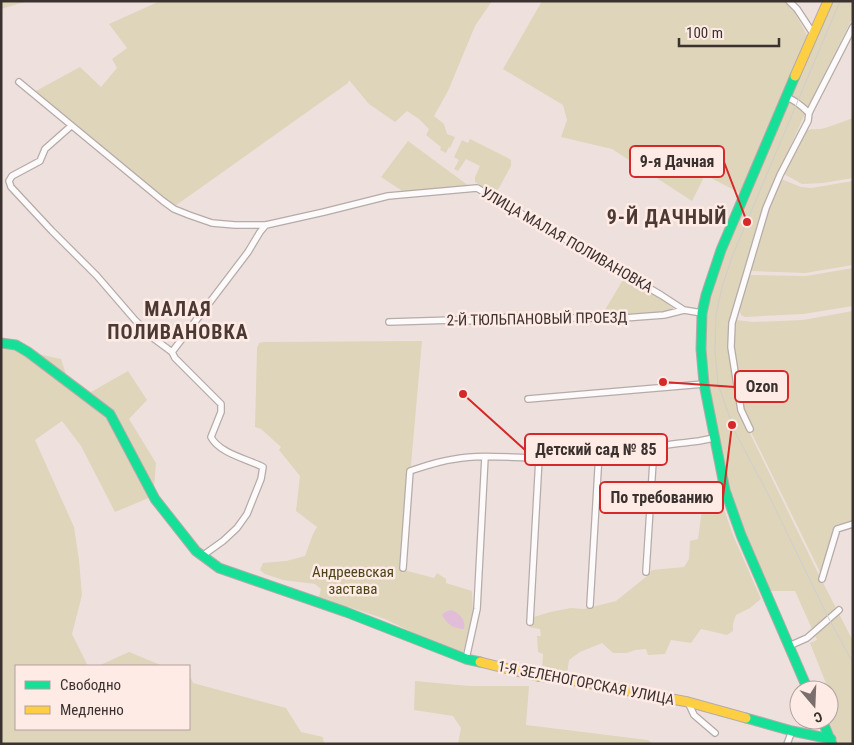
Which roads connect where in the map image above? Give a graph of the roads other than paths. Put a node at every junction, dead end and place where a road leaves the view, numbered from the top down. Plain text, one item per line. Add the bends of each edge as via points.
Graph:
1 (789, 1) edge
2 (828, 1) edge
3 (853, 27) edge
4 (814, 35) junction
5 (18, 82) dead end
6 (786, 97) junction
7 (809, 114) junction
8 (71, 126) junction
9 (266, 225) junction
10 (684, 310) junction
11 (702, 313) junction
12 (389, 322) dead end
13 (1, 343) edge
14 (172, 352) junction
15 (704, 384) junction
16 (528, 399) dead end
17 (750, 429) dead end
18 (714, 438) junction
19 (654, 446) junction
20 (599, 453) junction
21 (485, 457) junction
22 (539, 458) junction
23 (853, 524) edge
24 (202, 556) junction
25 (403, 568) dead end
26 (646, 572) dead end
27 (822, 579) dead end
28 (590, 605) dead end
29 (838, 610) dead end
30 (530, 622) dead end
31 (789, 646) junction
32 (466, 659) junction
33 (804, 680) edge
34 (688, 702) junction
35 (789, 729) edge
36 (792, 730) joint
37 (827, 730) edge
38 (715, 733) dead end
39 (832, 742) edge
40 (787, 744) edge

1 - 4 street
2 - 4 street
3 - 7 street
4 - 6 street
5 - 8 street, УЛИЦА МАЛАЯ ПОЛИВАНОВКА
6 - 7 street via 797,102
6 - 11 street via 721,250
7 - 17 street via 766,208 732,323 731,347 741,410
8 - 9 street, УЛИЦА МАЛАЯ ПОЛИВАНОВКА via 174,209 212,223
8 - 14 street via 45,149 40,161 12,176 11,186 135,320
9 - 10 street, УЛИЦА МАЛАЯ ПОЛИВАНОВКА via 388,196 477,188
9 - 14 street
10 - 11 street, УЛИЦА МАЛАЯ ПОЛИВАНОВКА
10 - 12 street, 2-Й ТЮЛЬПАНОВЫЙ ПРОЕЗД via 624,318 537,320 516,316 475,321
11 - 15 street
13 - 24 street via 16,345 28,352 110,414 155,498
14 - 24 street via 221,404 211,437 213,441 224,450 263,467 262,479 247,514 237,528
15 - 16 street
15 - 18 street
18 - 19 street
18 - 31 street via 725,490 740,535
19 - 20 street
19 - 26 street
20 - 22 street
20 - 28 street
21 - 22 street
21 - 25 street via 456,458 410,471
21 - 32 street via 477,609
22 - 30 street
23 - 27 street via 837,529
24 - 32 street, 1-Я ЗЕЛЕНОГОРСКАЯ УЛИЦА via 219,568 346,612
29 - 31 street via 807,638
31 - 33 street
32 - 34 street, 1-Я ЗЕЛЕНОГОРСКАЯ УЛИЦА via 537,676
34 - 35 street, 1-Я ЗЕЛЕНОГОРСКАЯ УЛИЦА
34 - 38 street via 694,715
36 - 39 street, 1-Я ЗЕЛЕНОГОРСКАЯ УЛИЦА
36 - 40 street
37 - 39 street, 1-Я ЗЕЛЕНОГОРСКАЯ УЛИЦА

